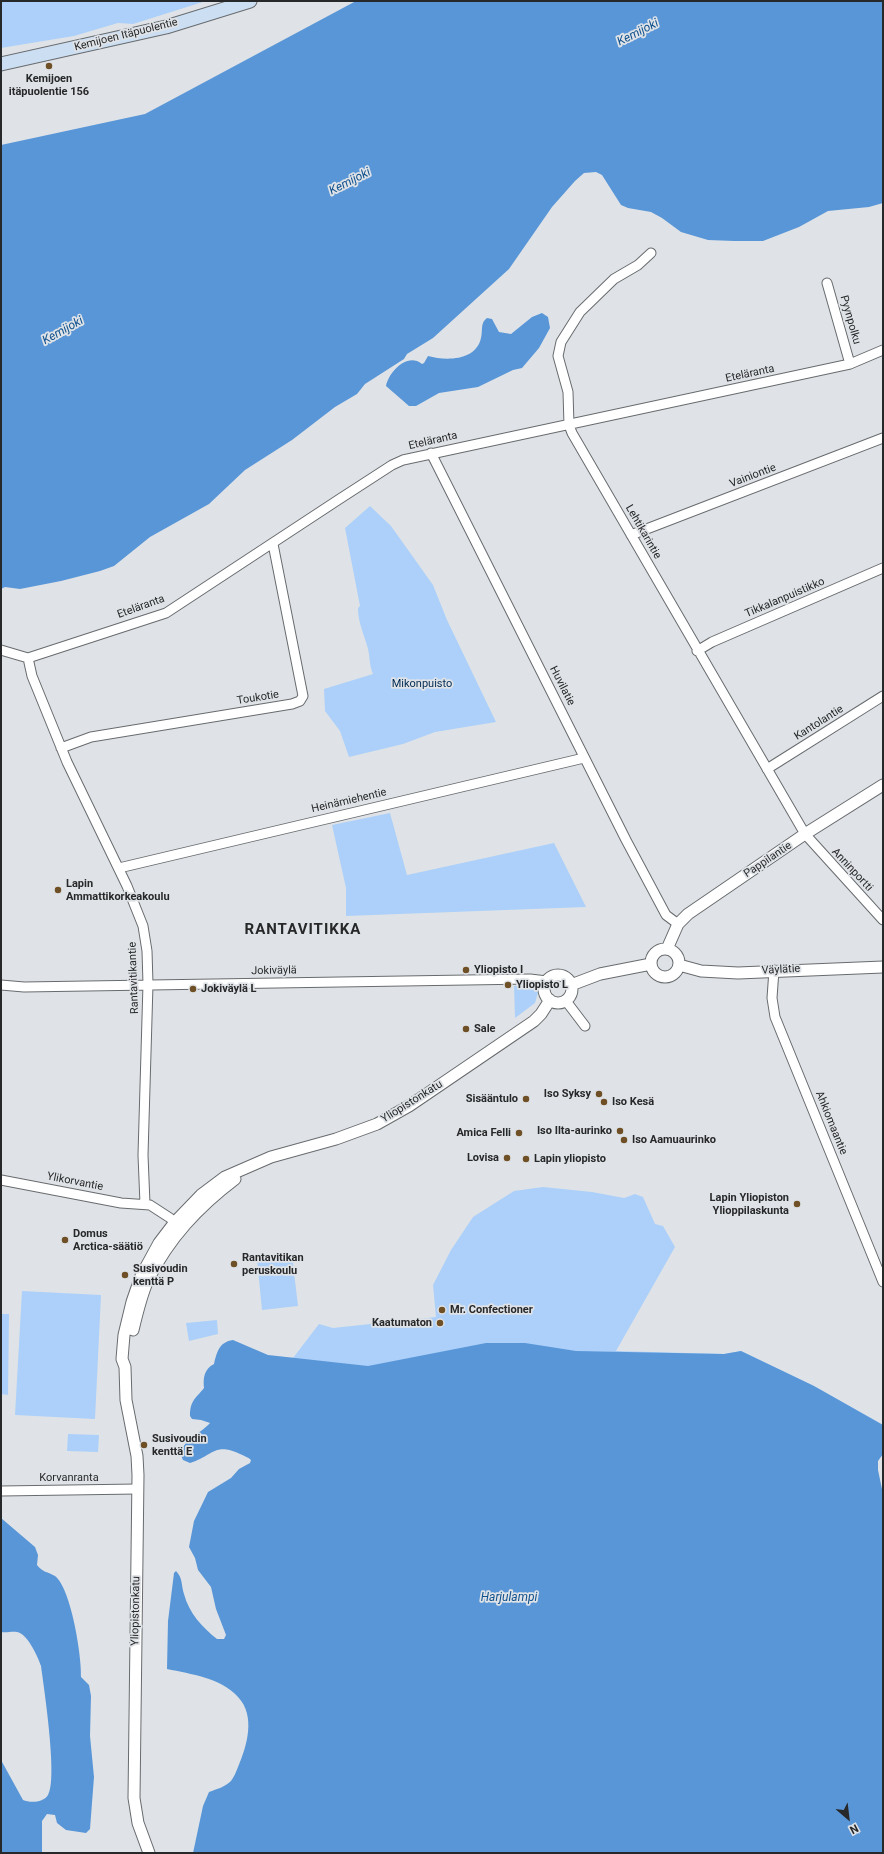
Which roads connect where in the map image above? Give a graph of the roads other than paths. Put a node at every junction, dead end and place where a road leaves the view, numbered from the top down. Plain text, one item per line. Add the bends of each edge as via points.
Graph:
1 (250, 1) edge
2 (1, 64) edge
3 (651, 253) dead end
4 (827, 283) dead end
5 (883, 350) edge
6 (850, 364) junction
7 (569, 425) junction
8 (883, 438) edge
9 (431, 453) junction
10 (631, 535) junction
11 (273, 544) junction
12 (883, 568) edge
13 (1, 650) edge
14 (697, 651) junction
15 (28, 658) junction
16 (883, 696) edge
17 (62, 748) junction
18 (584, 758) junction
19 (767, 769) junction
20 (883, 785) edge
21 (805, 834) junction
22 (119, 868) junction
23 (883, 920) edge
24 (678, 924) junction
25 (667, 949) junction
26 (652, 964) junction
27 (679, 966) junction
28 (883, 967) edge
29 (774, 970) junction
30 (547, 981) junction
31 (148, 984) junction
32 (1, 985) edge
33 (572, 985) junction
34 (550, 1000) junction
35 (566, 1000) junction
36 (585, 1026) dead end
37 (1, 1180) edge
38 (145, 1204) junction
39 (178, 1225) junction
40 (883, 1282) edge
41 (137, 1489) junction
42 (1, 1491) edge
43 (149, 1853) edge

1 - 2 main road, Kemijoen Itäpuolentie via 166,27
3 - 7 street, Lehtikarintie via 638,265 608,284 580,312 561,342 558,356 568,392
4 - 6 street, Pyynpolku
5 - 6 street, Eteläranta
6 - 7 street, Eteläranta
7 - 9 street, Eteläranta
7 - 10 street, Lehtikarintie
8 - 10 street, Vainiontie
9 - 11 street, Eteläranta via 392,465
9 - 18 street, Huvilatie
10 - 14 street, Lehtikarintie
11 - 15 street, Eteläranta via 166,613
11 - 17 street, Toukotie via 303,696 300,701 91,738
12 - 14 street, Tikkalanpuistikko via 712,642
13 - 15 street
14 - 19 street, Lehtikarintie
15 - 17 street, Rantavitikantie via 32,676
16 - 19 street, Kantolantie
17 - 22 street, Rantavitikantie
18 - 22 street, Heinämiehentie
18 - 24 street, Huvilatie via 666,914
19 - 21 street, Lehtikarintie
20 - 21 street, Pappilantie
21 - 23 street, Anninportti
21 - 24 street, Pappilantie via 688,914
22 - 31 street, Rantavitikantie via 143,926
24 - 25 street, Pappilantie
25 - 26 street via 654,955
25 - 27 street via 675,953
26 - 27 street via 658,975 667,977 675,973
26 - 33 street via 600,974
27 - 29 street, Väylätie via 723,972
28 - 29 street, Väylätie
29 - 40 street, Ahkiomaantie via 772,998 775,1017
30 - 31 street, Jokiväylä via 530,979
30 - 33 street via 558,975 567,978
30 - 34 street via 545,993
31 - 32 street, Jokiväylä
31 - 38 street, Rantavitikantie via 143,1149
33 - 35 street via 571,994
34 - 35 street via 558,1003
34 - 39 street, Yliopistonkatu via 534,1021 393,1116 358,1132 285,1152 251,1166
35 - 36 street
37 - 38 street, Ylikorvantie via 113,1202
38 - 39 street via 156,1208
39 - 41 street, Yliopistonkatu via 160,1243 141,1276 124,1335 122,1359 125,1368 126,1400 138,1466
41 - 42 street, Korvanranta
41 - 43 street, Yliopistonkatu via 134,1798 138,1823

